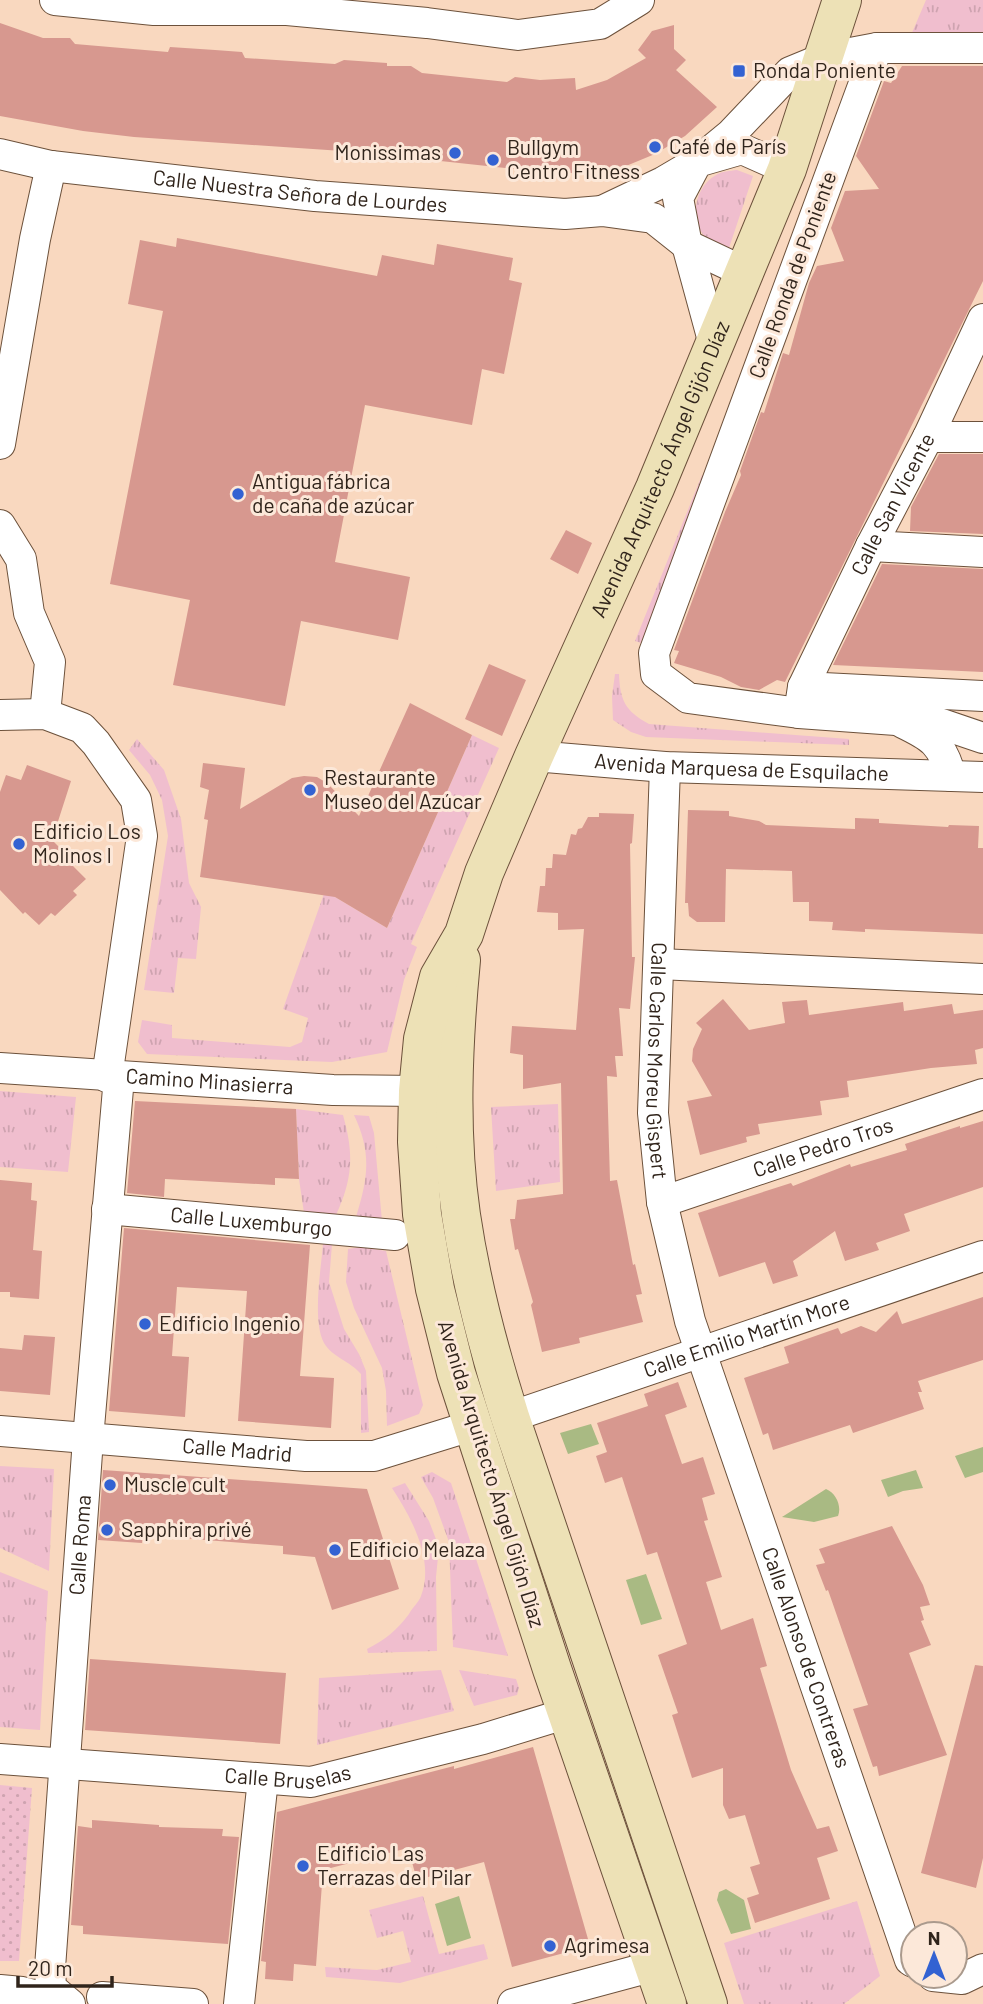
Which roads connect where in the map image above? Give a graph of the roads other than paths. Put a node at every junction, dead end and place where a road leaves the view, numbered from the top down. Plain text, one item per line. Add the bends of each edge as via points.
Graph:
1 (55, 0) edge
2 (639, 0) edge
3 (842, 0) edge
4 (877, 48) junction
5 (983, 48) edge
6 (824, 58) junction
7 (0, 154) edge
8 (697, 162) junction
9 (51, 166) junction
10 (787, 169) junction
11 (602, 211) junction
12 (687, 246) junction
13 (744, 272) junction
14 (983, 319) edge
15 (714, 344) junction
16 (928, 437) junction
17 (983, 437) edge
18 (0, 444) edge
19 (0, 525) edge
20 (871, 547) junction
21 (983, 552) edge
22 (983, 696) edge
23 (801, 700) junction
24 (45, 714) junction
25 (0, 715) edge
26 (896, 720) junction
27 (983, 738) edge
28 (534, 756) junction
29 (665, 767) junction
30 (951, 776) junction
31 (983, 777) edge
32 (464, 934) junction
33 (659, 964) junction
34 (983, 979) edge
35 (0, 1068) edge
36 (113, 1077) junction
37 (418, 1091) junction
38 (983, 1094) edge
39 (662, 1202) junction
40 (107, 1209) junction
41 (395, 1235) dead end
42 (983, 1256) edge
43 (699, 1351) junction
44 (510, 1417) junction
45 (471, 1426) junction
46 (0, 1432) edge
47 (88, 1439) junction
48 (568, 1713) junction
49 (0, 1759) edge
50 (65, 1765) junction
51 (262, 1779) junction
52 (899, 1923) edge
53 (654, 1966) junction
54 (0, 1990) edge
55 (92, 2002) edge
56 (45, 2004) edge
57 (193, 2004) edge
58 (239, 2004) edge
59 (513, 2004) edge
60 (667, 2004) edge
61 (708, 2004) edge

1 - 2 street via 153,10 287,10 518,35 600,24
3 - 6 main road, Avenida Arquitecto Ángel Gijón Díaz
4 - 5 street, Calle Nuestra Señora de Lourdes
4 - 6 street, Calle Nuestra Señora de Lourdes
4 - 23 street, Calle Ronda de Poniente via 654,653 656,674 688,698
6 - 8 street, Calle Nuestra Señora de Lourdes via 790,72 731,134
6 - 10 main road, Avenida Arquitecto Ángel Gijón Díaz
7 - 9 street, Calle Nuestra Señora de Lourdes
8 - 10 street via 742,149
8 - 11 street, Calle Nuestra Señora de Lourdes
8 - 12 street via 678,198
9 - 11 street, Calle Nuestra Señora de Lourdes via 315,196 565,214
9 - 18 street via 34,239
10 - 13 main road, Avenida Arquitecto Ángel Gijón Díaz
11 - 12 street, Calle Nuestra Señora de Lourdes via 653,218
12 - 13 street, Calle Nuestra Señora de Lourdes
12 - 15 street
13 - 15 main road, Avenida Arquitecto Ángel Gijón Díaz
14 - 16 street, Calle San Vicente
15 - 28 main road, Avenida Arquitecto Ángel Gijón Díaz via 655,488
16 - 17 street
16 - 20 street, Calle San Vicente
19 - 24 street via 21,559 29,613 50,662
20 - 21 street
20 - 23 street, Calle San Vicente
22 - 23 street
23 - 26 street
24 - 25 street
24 - 36 street, Calle Roma via 82,728 136,800 142,836
26 - 27 street via 921,717
26 - 30 street via 930,736 947,760
28 - 29 street, Avenida Marquesa de Esquilache
28 - 32 main road, Avenida Arquitecto Ángel Gijón Díaz via 484,873
29 - 30 street, Avenida Marquesa de Esquilache
29 - 33 street, Calle Carlos Moreu Gispert
30 - 31 street, Avenida Marquesa de Esquilache
32 - 37 main road, Avenida Arquitecto Ángel Gijón Díaz via 439,977 423,1039
32 - 44 main road, Avenida Arquitecto Ángel Gijón Díaz via 454,1117 461,1214 493,1363
33 - 34 street
33 - 39 street, Calle Carlos Moreu Gispert via 653,1113
35 - 36 street, Camino Minasierra
36 - 37 street, Camino Minasierra
36 - 40 street, Calle Roma
37 - 45 main road, Avenida Arquitecto Ángel Gijón Díaz via 422,1214 435,1289
38 - 39 street, Calle Pedro Tros
39 - 43 street, Calle Carlos Moreu Gispert
40 - 41 street, Calle Luxemburgo
40 - 47 street, Calle Roma
42 - 43 street, Calle Emilio Martín More
43 - 44 street, Calle Emilio Martín More
43 - 52 street, Calle Alonso de Contreras
44 - 61 main road, Avenida Arquitecto Ángel Gijón Díaz
45 - 47 street, Calle Madrid via 374,1456 306,1456
45 - 48 main road, Avenida Arquitecto Ángel Gijón Díaz
46 - 47 street, Calle Madrid
47 - 50 street, Calle Roma
48 - 51 street, Calle Bruselas via 311,1782
48 - 53 main road, Avenida Arquitecto Ángel Gijón Díaz
49 - 50 street, Calle Bruselas
50 - 51 street, Calle Bruselas
50 - 55 street, Calle Roma via 51,1987
51 - 58 street
53 - 59 street
53 - 60 main road, Avenida Arquitecto Ángel Gijón Díaz
54 - 56 street via 42,1997
55 - 57 street

